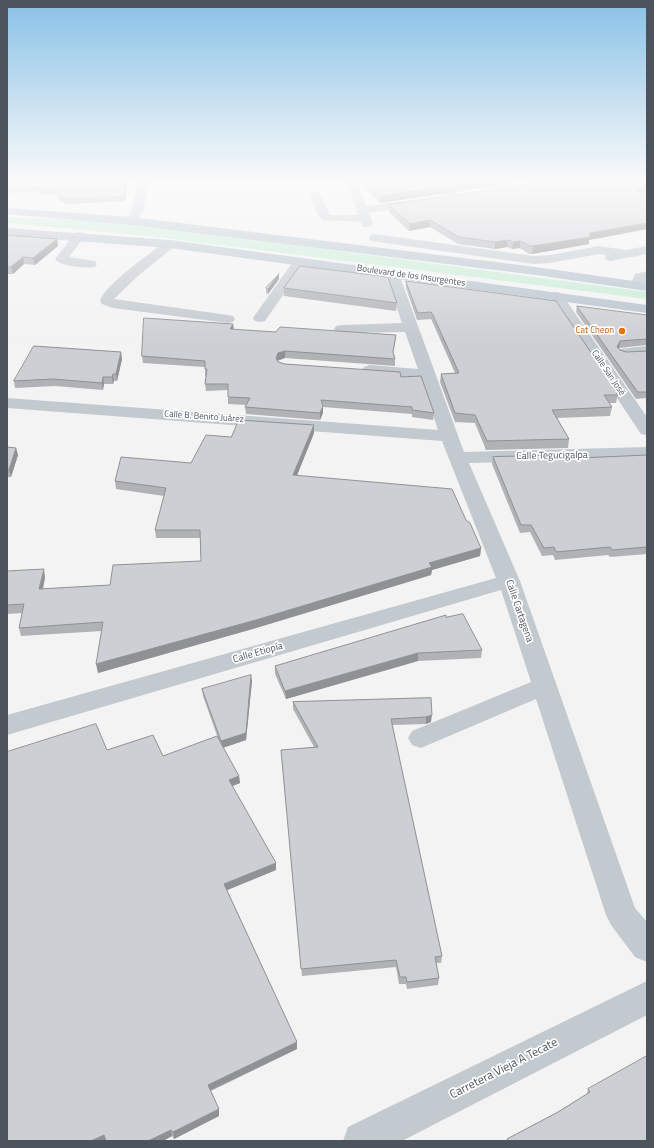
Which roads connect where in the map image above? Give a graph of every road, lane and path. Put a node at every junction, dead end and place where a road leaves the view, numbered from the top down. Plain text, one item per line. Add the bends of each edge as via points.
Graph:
1 (53, 235) edge
2 (243, 235) edge
3 (373, 235) edge
4 (428, 235) edge
5 (79, 236) junction
6 (375, 238) junction
7 (618, 242) dead end
8 (170, 244) junction
9 (448, 248) junction
10 (378, 251) junction
11 (643, 251) edge
12 (625, 254) junction
13 (300, 262) junction
14 (90, 264) dead end
15 (536, 271) junction
16 (392, 274) junction
17 (647, 275) edge
18 (642, 286) edge
19 (114, 292) junction
20 (556, 296) junction
21 (203, 303) dead end
22 (647, 309) edge
23 (260, 318) dead end
24 (228, 319) dead end
25 (411, 327) junction
26 (341, 329) dead end
27 (647, 350) edge
28 (626, 352) edge
29 (354, 369) edge
30 (428, 375) junction
31 (7, 403) edge
32 (647, 430) edge
33 (450, 436) junction
34 (647, 453) edge
35 (457, 458) junction
36 (509, 581) junction
37 (544, 686) junction
38 (7, 725) edge
39 (421, 738) dead end
40 (647, 946) edge
41 (647, 997) edge
42 (383, 1136) edge

1 - 5 main road, Boulevard de los Insurgentes
2 - 10 main road, Boulevard de los Insurgentes
3 - 6 street
4 - 9 street
5 - 8 main road, Boulevard de los Insurgentes
5 - 14 street via 61,259
6 - 9 street
6 - 10 street
7 - 11 street
8 - 13 main road, Boulevard de los Insurgentes
8 - 19 street via 134,272
9 - 12 street via 543,260 599,250
10 - 15 main road, Boulevard de los Insurgentes
11 - 12 street
12 - 15 street
13 - 16 main road, Boulevard de los Insurgentes
13 - 23 street
15 - 18 main road, Boulevard de los Insurgentes
16 - 20 main road, Boulevard de los Insurgentes
16 - 25 street, Calle Cartagena
17 - 18 street via 640,277
19 - 21 street
19 - 24 street via 107,301 113,304
20 - 22 main road, Boulevard de los Insurgentes
20 - 32 street, Calle San José
25 - 26 street
25 - 30 street, Calle Cartagena
27 - 28 street
29 - 30 street
30 - 33 street, Calle Cartagena
31 - 33 street, Calle B. Benito Juárez
33 - 35 street, Calle Cartagena
34 - 35 street, Calle Tegucigalpa
35 - 36 street, Calle Cartagena
36 - 37 street, Calle Cartagena
36 - 38 street, Calle Etiopía
37 - 39 street
37 - 40 street, Calle Cartagena via 622,915
41 - 42 street, Carretera Vieja A Tecate

